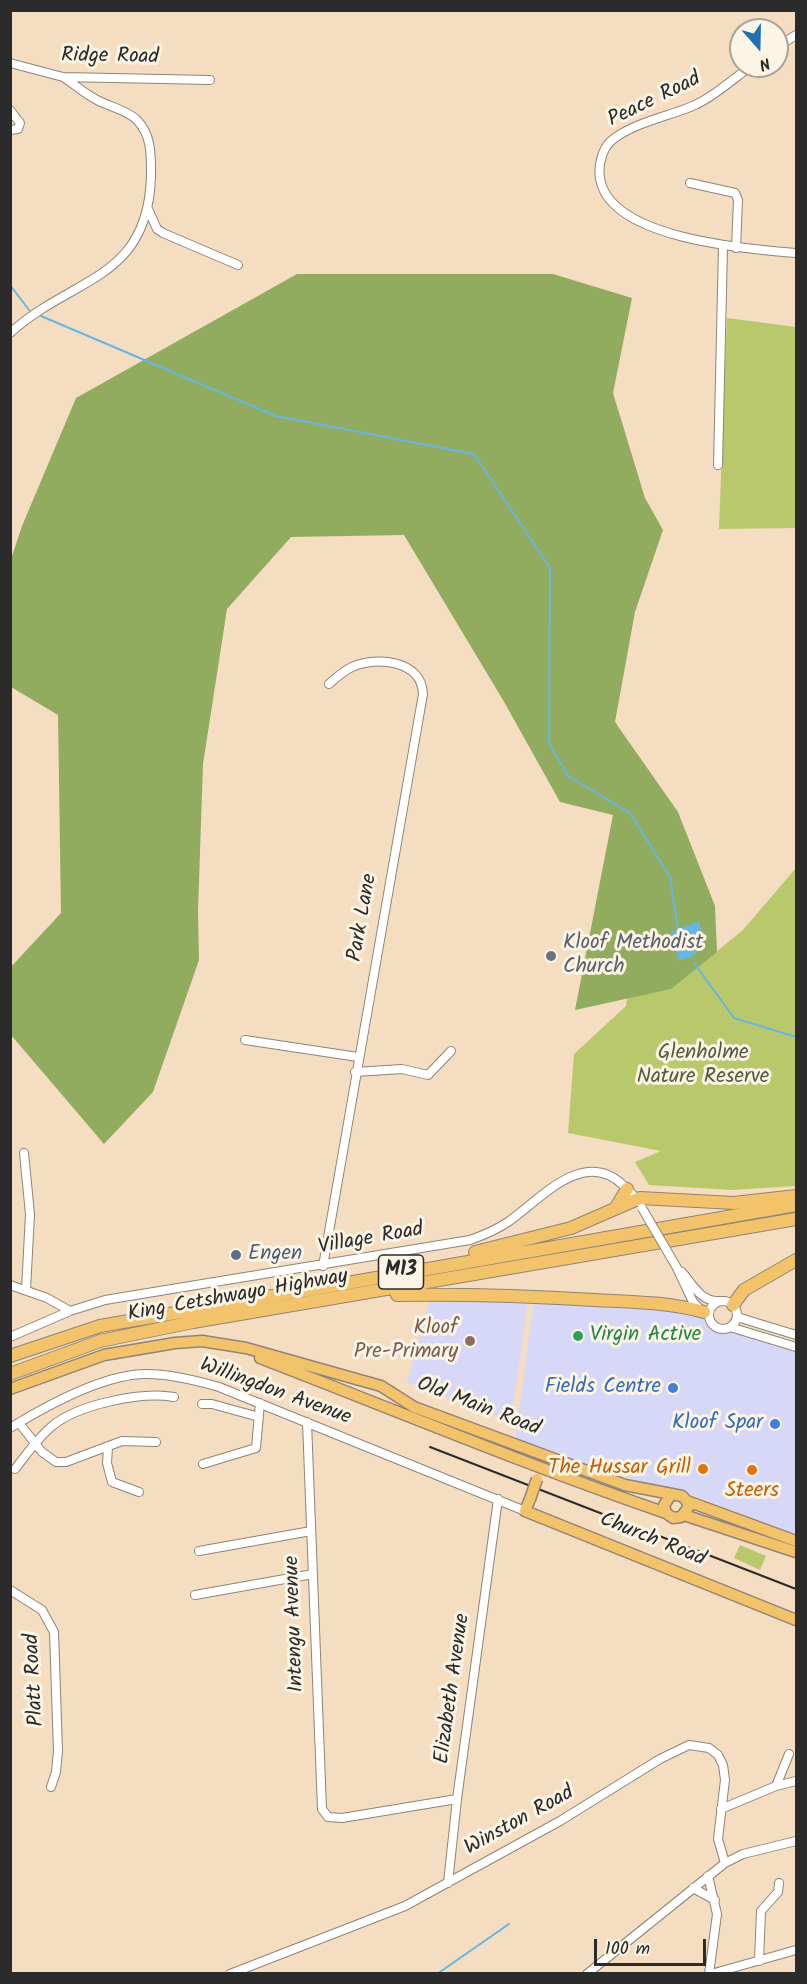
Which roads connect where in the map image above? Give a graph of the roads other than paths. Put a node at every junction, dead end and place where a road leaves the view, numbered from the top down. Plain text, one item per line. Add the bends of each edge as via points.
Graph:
1 (10, 63) edge
2 (63, 77) junction
3 (734, 78) edge
4 (210, 80) dead end
5 (10, 110) edge
6 (10, 130) edge
7 (690, 183) dead end
8 (148, 209) junction
9 (723, 247) junction
10 (736, 248) junction
11 (796, 254) edge
12 (238, 265) dead end
13 (10, 333) edge
14 (718, 465) dead end
15 (329, 684) dead end
16 (245, 1040) dead end
17 (451, 1051) dead end
18 (358, 1057) junction
19 (355, 1072) junction
20 (24, 1153) dead end
21 (627, 1189) junction
22 (796, 1196) edge
23 (640, 1203) junction
24 (796, 1205) edge
25 (614, 1210) junction
26 (796, 1220) edge
27 (796, 1260) edge
28 (323, 1266) junction
29 (421, 1268) junction
30 (677, 1268) junction
31 (10, 1285) edge
32 (26, 1290) junction
33 (367, 1294) junction
34 (719, 1301) junction
35 (70, 1311) junction
36 (735, 1311) junction
37 (706, 1313) junction
38 (730, 1327) junction
39 (796, 1335) edge
40 (10, 1336) edge
41 (796, 1347) edge
42 (238, 1348) junction
43 (10, 1356) edge
44 (10, 1374) edge
45 (349, 1374) junction
46 (375, 1384) junction
47 (10, 1389) edge
48 (351, 1395) junction
49 (174, 1397) dead end
50 (260, 1403) junction
51 (202, 1404) dead end
52 (372, 1404) junction
53 (259, 1416) junction
54 (307, 1422) junction
55 (19, 1423) junction
56 (10, 1428) edge
57 (156, 1442) dead end
58 (36, 1443) junction
59 (108, 1447) junction
60 (203, 1464) dead end
61 (529, 1464) junction
62 (15, 1469) dead end
63 (554, 1473) junction
64 (537, 1479) junction
65 (139, 1492) dead end
66 (671, 1495) junction
67 (498, 1499) junction
68 (530, 1499) junction
69 (687, 1501) junction
70 (525, 1510) junction
71 (666, 1512) junction
72 (684, 1515) junction
73 (536, 1516) junction
74 (311, 1531) junction
75 (796, 1541) edge
76 (199, 1551) dead end
77 (796, 1552) edge
78 (313, 1574) junction
79 (10, 1590) edge
80 (195, 1595) dead end
81 (796, 1620) edge
82 (789, 1754) dead end
83 (796, 1781) edge
84 (776, 1786) junction
85 (51, 1787) dead end
86 (457, 1798) junction
87 (721, 1809) junction
88 (796, 1841) edge
89 (725, 1863) junction
90 (708, 1876) junction
91 (448, 1883) junction
92 (779, 1883) dead end
93 (693, 1888) junction
94 (715, 1900) junction
95 (796, 1950) edge
96 (759, 1961) junction
97 (230, 1974) edge
98 (587, 1974) edge
99 (710, 1974) edge

1 - 2 street, Ridge Road
2 - 4 street, Ridge Road
2 - 8 street via 97,100 132,116 144,128 151,154
3 - 9 street, Peace Road via 697,104 617,137 607,146 600,164 603,188 626,216
5 - 6 street via 20,123 18,129
7 - 10 street via 735,193
8 - 12 street via 159,230
8 - 13 street via 139,234 120,260
9 - 10 street, Peace Road
9 - 14 street
10 - 11 street, Peace Road
15 - 18 street, Park Lane via 351,668 386,661 413,672 423,686
16 - 18 street
17 - 19 street via 428,1075 402,1069
18 - 19 street, Park Lane
19 - 28 street, Park Lane
20 - 32 street via 30,1214
21 - 23 street, Village Road
21 - 25 highway
21 - 28 street, Village Road via 606,1174 575,1174 484,1235
22 - 23 highway via 734,1203 646,1197
23 - 25 highway
23 - 30 street, Village Road, bridge
24 - 29 highway, King Cetshwayo Highway / M13
25 - 29 highway via 571,1228
26 - 33 highway, King Cetshwayo Highway / M13
27 - 36 highway via 744,1290
28 - 35 street, Village Road via 105,1300
29 - 43 highway, King Cetshwayo Highway / M13 via 100,1326
30 - 34 street, Village Road via 703,1297
30 - 37 street, Village Road via 693,1302
31 - 32 street
32 - 35 street
33 - 37 highway via 531,1296 671,1304
33 - 44 highway, King Cetshwayo Highway / M13 via 100,1341
34 - 36 street
34 - 37 street
35 - 40 street, Village Road
36 - 38 street
36 - 39 street
37 - 38 street via 717,1328
38 - 41 street
42 - 45 main road, Old Main Road
42 - 47 main road, Old Main Road via 202,1341 132,1349 76,1363
42 - 48 main road, Old Main Road
45 - 46 main road, Old Main Road
45 - 48 main road
46 - 52 main road via 367,1391
46 - 66 main road, Old Main Road via 414,1407 447,1420 625,1485
48 - 52 main road, Old Main Road
49 - 58 street via 157,1394 92,1407 61,1419
50 - 53 street
50 - 54 street, Willingdon Avenue
50 - 55 street, Willingdon Avenue via 205,1383 145,1374 92,1387
51 - 53 street
52 - 61 main road, Old Main Road
53 - 60 street via 256,1448
54 - 67 street, Willingdon Avenue
54 - 74 street, Intengu Avenue
55 - 56 street, Willingdon Avenue
55 - 58 street
57 - 59 street via 122,1441
58 - 59 street via 56,1462
58 - 62 street
59 - 65 street via 112,1482
61 - 63 main road, Old Main Road
61 - 64 main road
63 - 64 main road
63 - 71 main road, Old Main Road
64 - 68 main road, bridge
66 - 69 main road via 678,1494
66 - 71 main road via 664,1505
67 - 70 street, Willingdon Avenue
67 - 86 street, Elizabeth Avenue
68 - 70 main road
68 - 73 main road
69 - 72 main road
69 - 75 main road
70 - 73 main road, Church Road
71 - 72 main road via 673,1518
72 - 77 main road
73 - 81 main road, Church Road
74 - 76 street
74 - 78 street, Intengu Avenue
78 - 80 street
78 - 86 street, Intengu Avenue via 320,1804 324,1813 333,1818
79 - 85 street, Platt Road via 42,1610 54,1632 58,1751
82 - 84 street
83 - 84 street
84 - 87 street
86 - 91 street, Elizabeth Avenue
87 - 89 street, Winston Road via 718,1844
87 - 91 street, Winston Road via 725,1775 721,1760 703,1745 689,1745
88 - 89 street via 743,1854
89 - 90 street
90 - 93 street
90 - 94 street
91 - 97 street, Winston Road via 380,1918
92 - 96 street via 778,1892 761,1911
93 - 94 street
93 - 98 street
94 - 99 street via 717,1917
95 - 96 street
96 - 99 street

